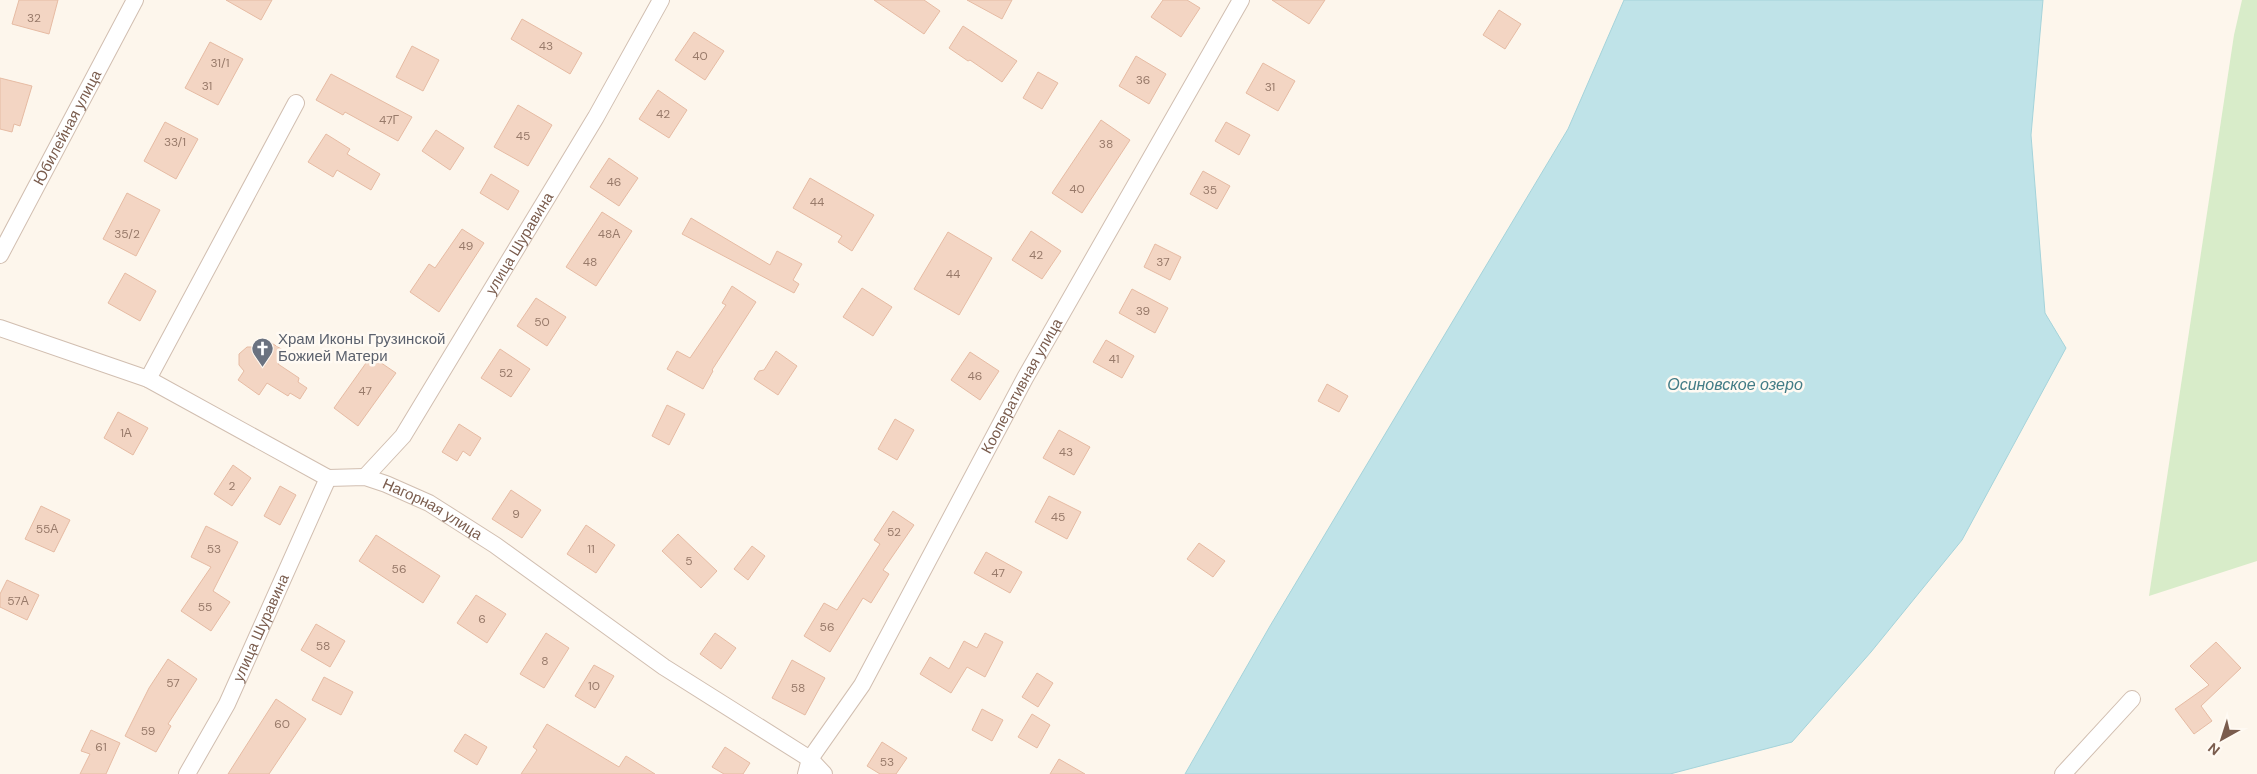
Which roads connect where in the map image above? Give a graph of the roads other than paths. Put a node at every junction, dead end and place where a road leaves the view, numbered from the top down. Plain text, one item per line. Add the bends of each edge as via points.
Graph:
1 (135, 0) edge
2 (661, 0) edge
3 (1241, 0) edge
4 (296, 103) dead end
5 (0, 255) edge
6 (0, 328) edge
7 (148, 378) junction
8 (365, 477) junction
9 (328, 478) junction
10 (2132, 699) dead end
11 (808, 766) edge
12 (187, 774) edge
13 (824, 774) edge
14 (2063, 774) edge

1 - 5 street, Юбилейная улица
2 - 8 street, улица Шуравина via 596,117 403,436
3 - 11 street, Кооперативная улица via 1026,378 862,685
4 - 7 street
6 - 7 street
7 - 9 street
8 - 9 street, Нагорная улица
8 - 11 street, Нагорная улица via 429,503 470,529
9 - 12 street, улица Шуравина via 228,704
10 - 14 street
11 - 13 street, Нагорная улица

